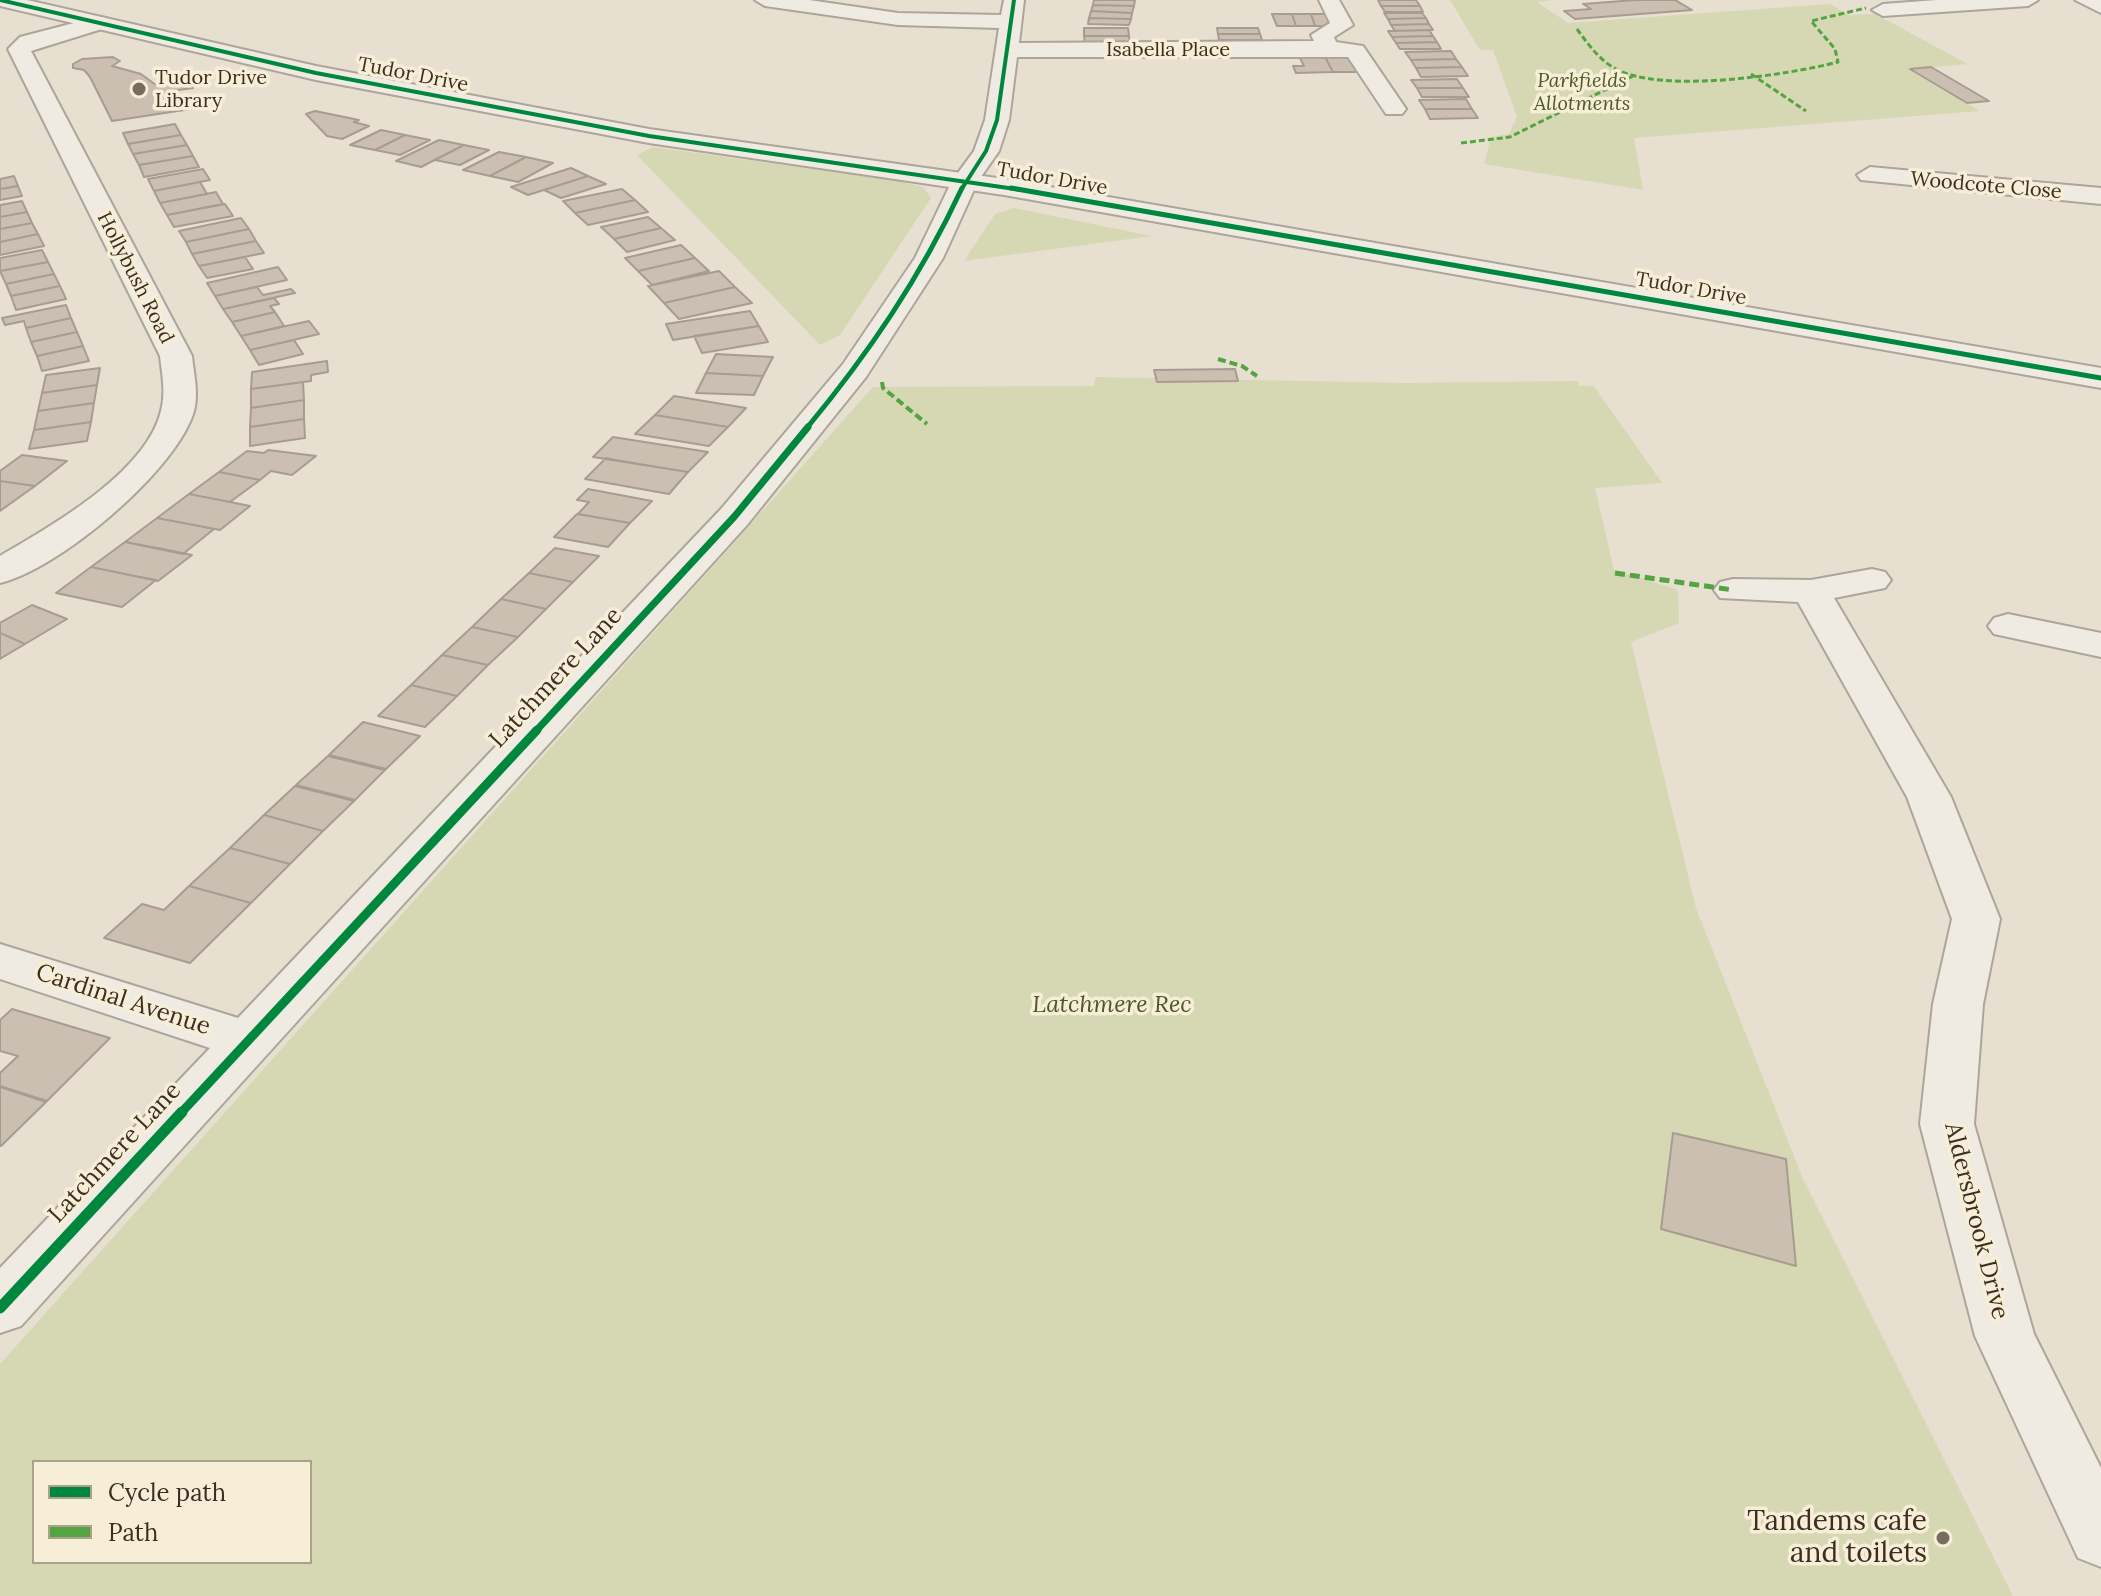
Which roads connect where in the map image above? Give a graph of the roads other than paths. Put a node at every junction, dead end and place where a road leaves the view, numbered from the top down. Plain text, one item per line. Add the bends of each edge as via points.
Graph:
1 (0, 0) edge
2 (765, 0) edge
3 (1329, 0) edge
4 (2028, 0) edge
5 (2085, 0) edge
6 (2101, 7) edge
7 (1883, 10) dead end
8 (1012, 11) edge
9 (97, 23) junction
10 (1328, 48) junction
11 (1008, 50) junction
12 (1394, 109) dead end
13 (1870, 175) dead end
14 (965, 181) junction
15 (2101, 196) edge
16 (2101, 378) edge
17 (0, 572) edge
18 (1872, 580) dead end
19 (1733, 590) dead end
20 (1811, 591) junction
21 (2008, 626) dead end
22 (2101, 645) edge
23 (0, 961) edge
24 (246, 1040) junction
25 (0, 1308) edge
26 (2101, 1536) edge

1 - 9 street, Tudor Drive
2 - 8 street via 898,19
3 - 10 street via 1342,25 1322,35
4 - 7 street
5 - 6 street
8 - 11 street, Latchmere Lane
9 - 14 street, Tudor Drive via 316,73 649,136
9 - 17 street, Hollybush Road via 19,49 176,356 177,414 165,441 137,476
10 - 11 street, Isabella Place
10 - 12 street, Isabella Place via 1355,51
11 - 14 street, Latchmere Lane via 990,141
13 - 15 street, Woodcote Close
14 - 16 street, Tudor Drive
14 - 24 street, Latchmere Lane via 929,258 855,370 734,517
18 - 20 street
19 - 20 street
20 - 26 street, Aldersbrook Drive via 1929,797 1976,919 1958,1004 1947,1124 2005,1336
21 - 22 street
23 - 24 street, Cardinal Avenue
24 - 25 street, Latchmere Lane

